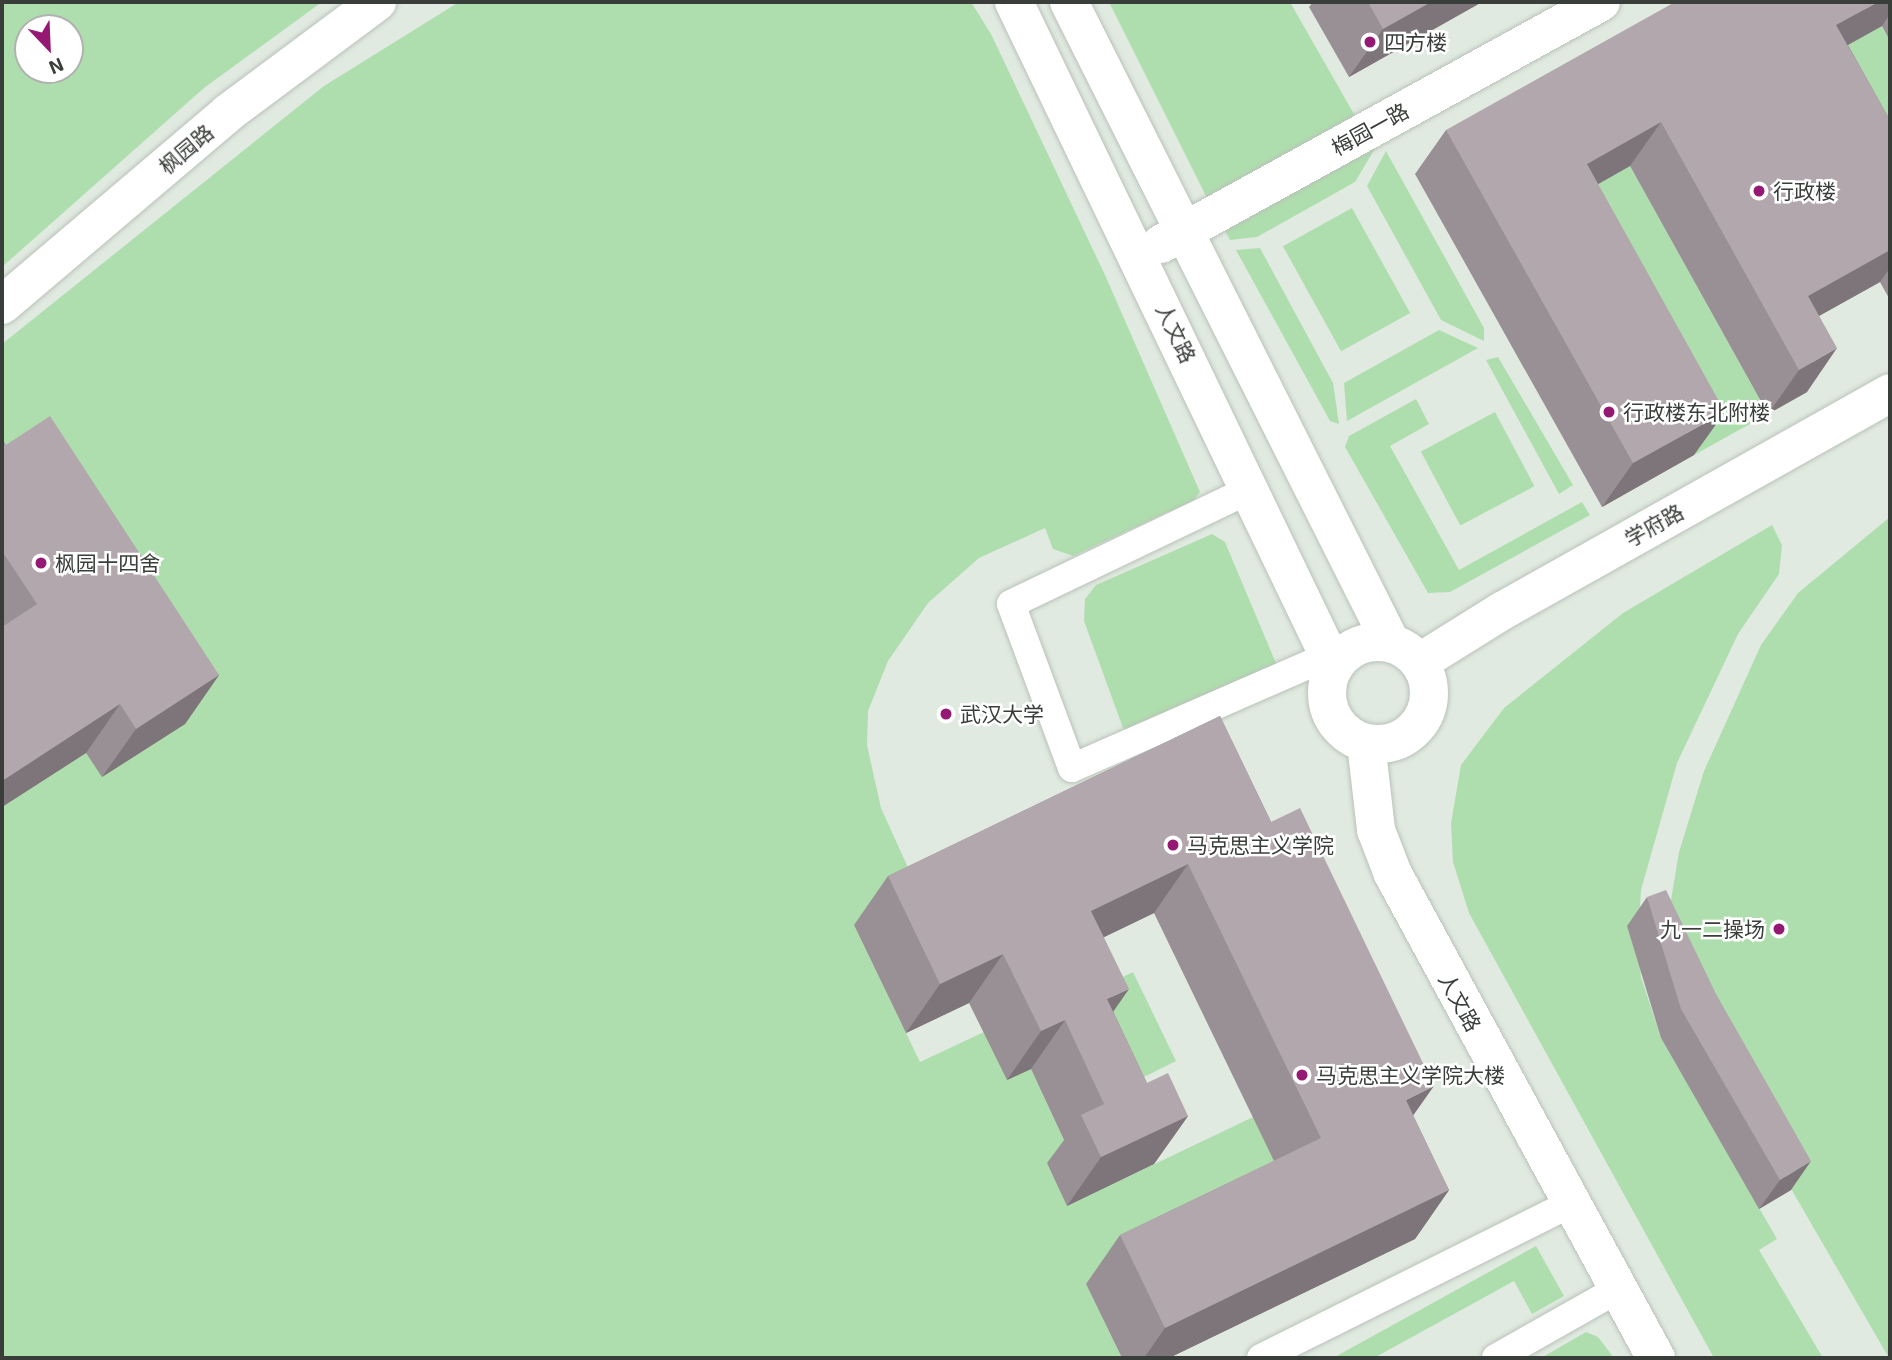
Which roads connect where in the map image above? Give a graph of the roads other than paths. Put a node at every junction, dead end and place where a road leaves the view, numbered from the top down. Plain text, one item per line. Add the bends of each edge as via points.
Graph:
1 (377, 2) edge
2 (1014, 2) edge
3 (1069, 2) edge
4 (1601, 2) edge
5 (1185, 232) junction
6 (1139, 257) junction
7 (2, 305) edge
8 (1890, 393) edge
9 (1251, 489) junction
10 (1406, 652) junction
11 (1331, 662) junction
12 (1366, 743) junction
13 (1570, 1204) junction
14 (1618, 1290) junction
15 (1261, 1358) edge
16 (1496, 1358) edge
17 (1656, 1358) edge

1 - 7 street, 枫园路 via 228,113
2 - 6 street, 人文路
3 - 5 street
4 - 5 street, 梅园一路
5 - 6 street, 梅园一路
5 - 10 street
6 - 9 street, 人文路
8 - 10 street, 学府路 via 1502,611
9 - 11 street, 人文路
9 - 11 lane via 1011,604 1072,768
10 - 11 street via 1359,645
10 - 12 street via 1430,696 1415,728 1384,744
11 - 12 street via 1331,713 1351,736
12 - 13 street, 人文路 via 1376,830 1394,874
13 - 14 street, 人文路
13 - 15 lane
14 - 16 lane
14 - 17 street, 人文路

